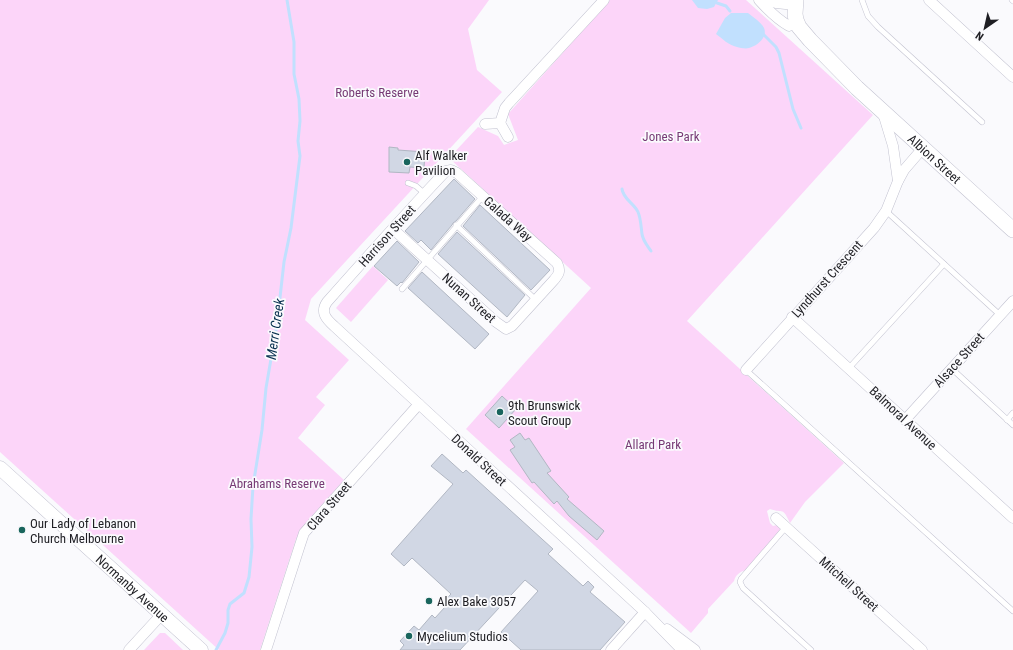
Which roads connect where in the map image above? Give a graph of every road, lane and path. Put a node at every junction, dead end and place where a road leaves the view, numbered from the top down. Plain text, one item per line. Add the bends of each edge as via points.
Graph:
1 (604, 0) edge
2 (760, 0) edge
3 (766, 0) edge
4 (862, 0) edge
5 (929, 0) edge
6 (791, 2) edge
7 (789, 26) junction
8 (1013, 76) edge
9 (857, 88) junction
10 (882, 110) junction
11 (982, 122) dead end
12 (500, 123) junction
13 (485, 124) dead end
14 (508, 137) dead end
15 (923, 148) junction
16 (451, 170) joint
17 (898, 181) junction
18 (408, 183) dead end
19 (425, 194) junction
20 (483, 196) junction
21 (886, 211) junction
22 (456, 225) junction
23 (393, 229) junction
24 (1013, 230) edge
25 (428, 260) junction
26 (944, 264) junction
27 (560, 273) joint
28 (402, 288) dead end
29 (536, 300) junction
30 (1013, 301) edge
31 (325, 304) joint
32 (1000, 315) junction
33 (792, 317) junction
34 (849, 368) junction
35 (951, 368) junction
36 (746, 370) joint
37 (419, 404) junction
38 (1013, 413) edge
39 (905, 420) junction
40 (1007, 420) junction
41 (1013, 425) edge
42 (0, 468) edge
43 (776, 518) dead end
44 (1013, 518) edge
45 (786, 526) junction
46 (1013, 611) edge
47 (645, 612) junction
48 (162, 614) junction
49 (198, 647) edge
50 (129, 650) edge
51 (266, 650) edge
52 (611, 650) edge
53 (682, 650) edge
54 (695, 650) edge
55 (811, 650) edge
56 (922, 650) edge

1 - 12 street via 509,103
2 - 7 street, Albion Street via 768,10
3 - 6 street via 776,3
4 - 11 lane via 868,16 878,27
5 - 8 street
6 - 7 main road via 787,18
6 - 9 main road, Albion Street via 796,20 804,33
7 - 9 main road, Albion Street via 799,39
9 - 10 main road, Albion Street
10 - 15 main road, Albion Street
10 - 17 street, Lyndhurst Crescent via 894,146
12 - 13 street
12 - 14 street
15 - 17 street, Lyndhurst Crescent
15 - 24 main road, Albion Street
16 - 19 street, Harrison Street via 446,171
16 - 20 street, Galada Way
17 - 21 street, Lyndhurst Crescent
18 - 19 lane
19 - 23 street, Harrison Street
20 - 22 lane
20 - 27 street, Galada Way via 557,263
21 - 26 lane
21 - 33 street, Lyndhurst Crescent via 874,228
22 - 25 lane
22 - 29 lane
23 - 25 street, Nunan Street
23 - 31 street, Harrison Street
25 - 28 lane
25 - 29 street, Nunan Street via 506,329 512,326
26 - 32 lane
26 - 34 lane
27 - 29 street, Nunan Street
30 - 32 street, Alsace Street
31 - 37 street, Donald Street via 323,310 328,320
32 - 35 street, Alsace Street
33 - 34 street, Balmoral Avenue
33 - 36 street, Lyndhurst Crescent
34 - 39 street, Balmoral Avenue
35 - 39 street, Alsace Street
35 - 40 lane
36 - 46 lane
37 - 47 street, Donald Street
37 - 51 street, Clara Street via 304,534
38 - 40 lane
39 - 44 street, Balmoral Avenue
40 - 41 lane
42 - 48 main road, Normanby Avenue
43 - 45 street, Mitchell Street
45 - 55 lane via 741,579 740,585
45 - 56 street, Mitchell Street
47 - 52 street
47 - 53 street, Donald Street
47 - 54 street, Donald Street
48 - 49 main road, Normanby Avenue
48 - 50 street

